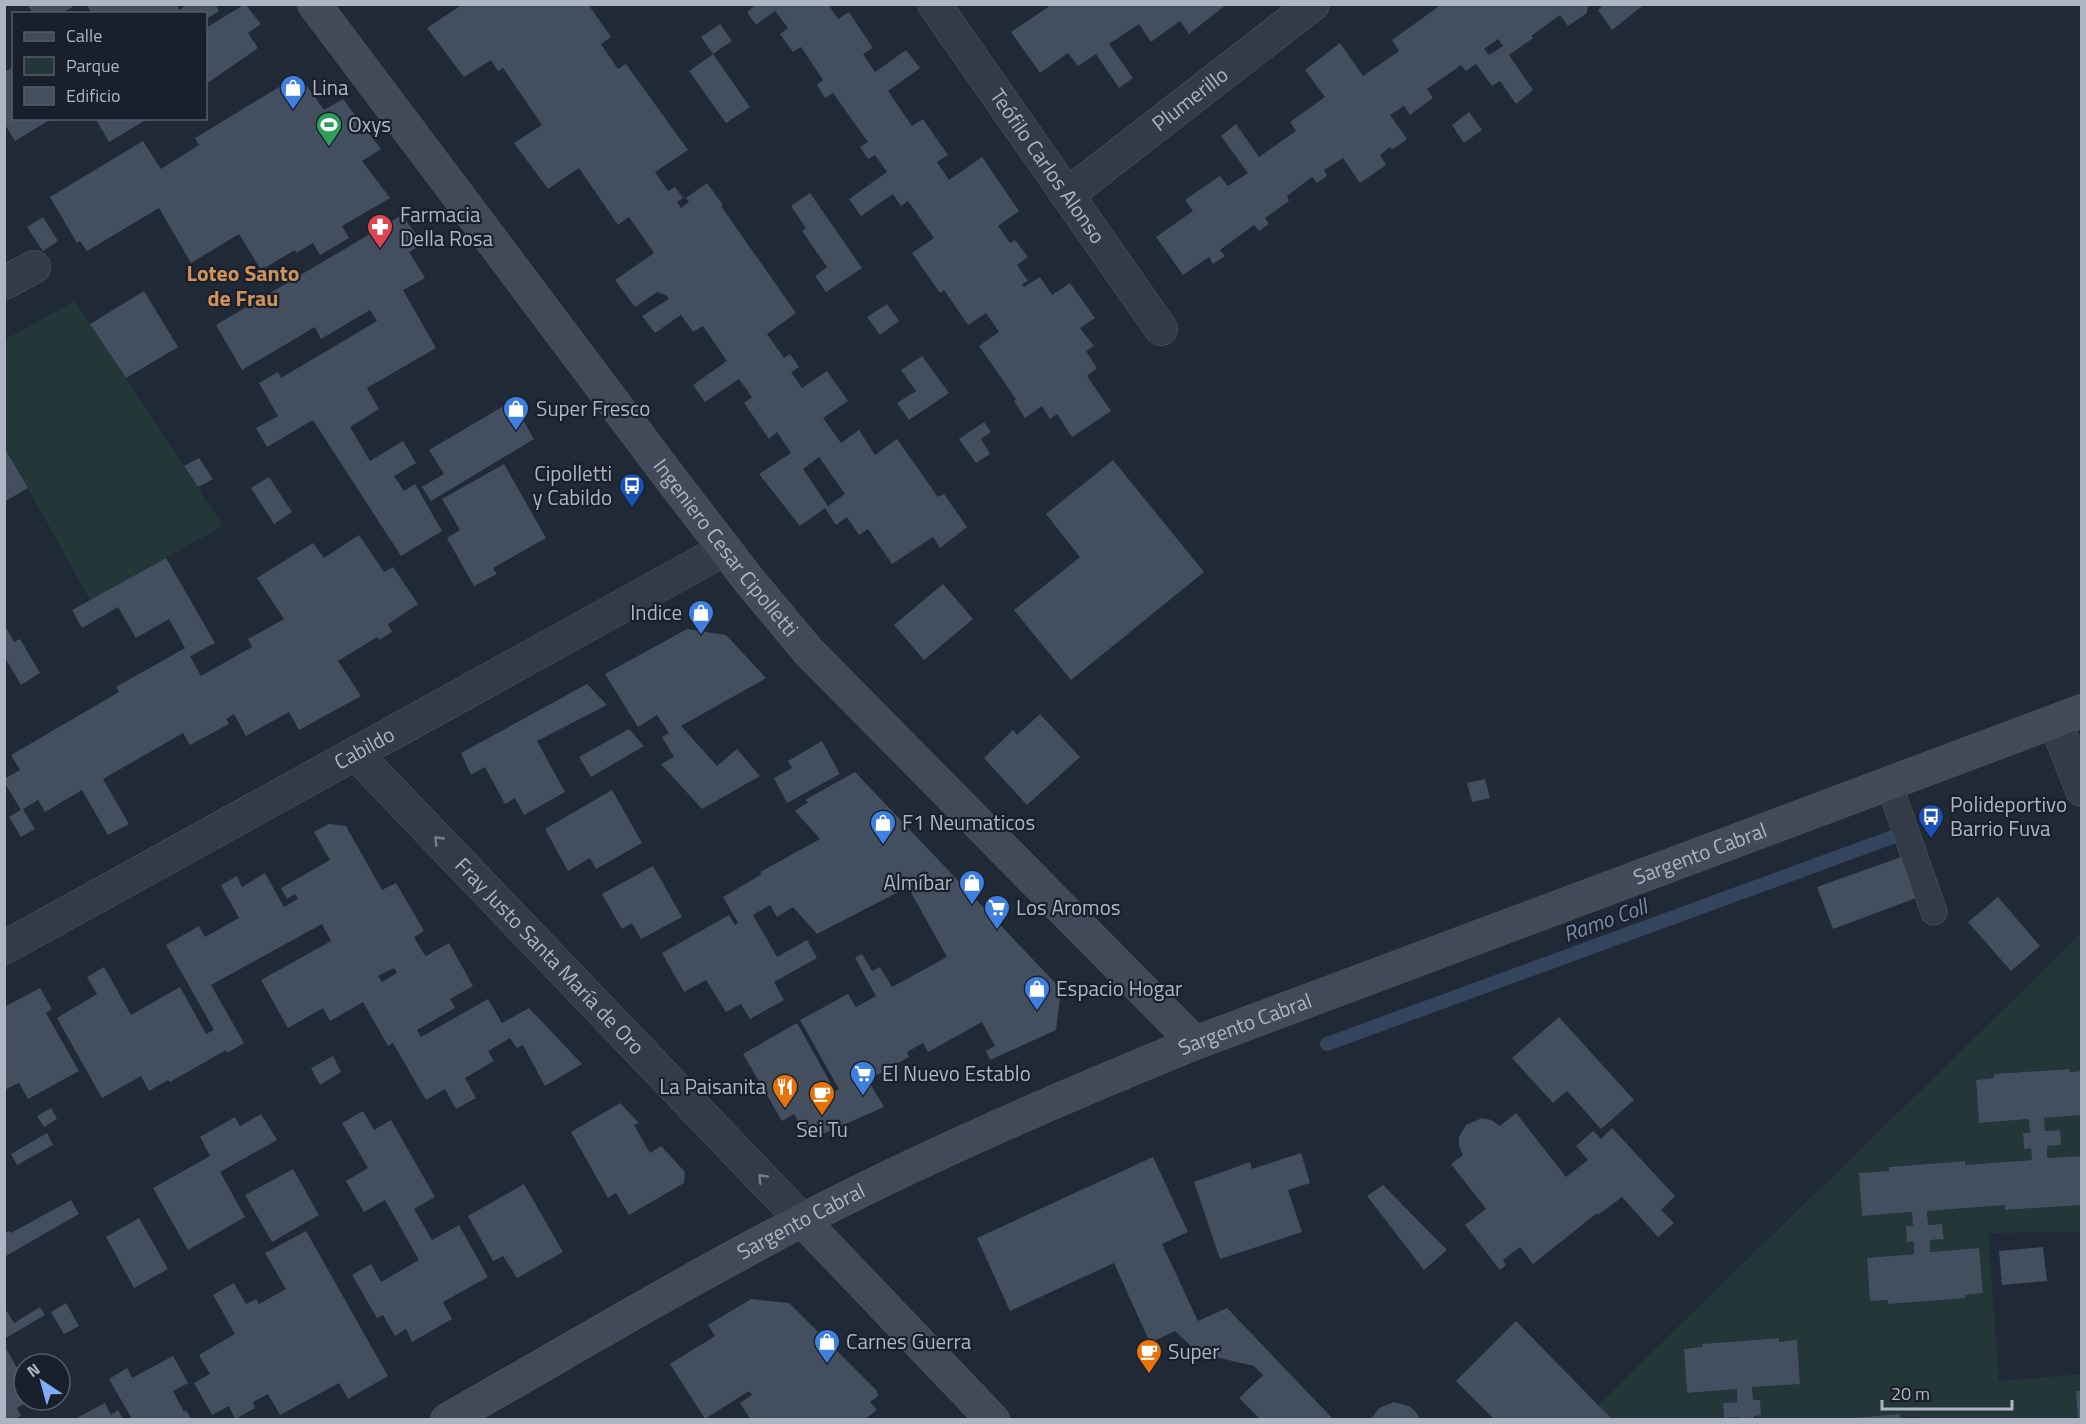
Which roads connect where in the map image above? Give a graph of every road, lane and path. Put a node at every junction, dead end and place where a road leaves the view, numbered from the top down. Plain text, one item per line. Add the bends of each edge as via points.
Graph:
1 (314, 4) edge
2 (934, 4) edge
3 (1313, 4) edge
4 (1067, 195) junction
5 (34, 267) dead end
6 (4, 283) edge
7 (1161, 329) dead end
8 (725, 549) junction
9 (2068, 716) edge
10 (356, 754) junction
11 (1888, 784) junction
12 (2082, 790) edge
13 (1934, 912) dead end
14 (4, 948) edge
15 (1195, 1043) junction
16 (802, 1220) junction
17 (447, 1419) edge
18 (993, 1419) edge

1 - 8 main road, Ingeniero Cesar Cipolletti
2 - 4 street, Teófilo Carlos Alonso
3 - 4 street, Plumerillo
4 - 7 street, Teófilo Carlos Alonso
5 - 6 street
8 - 10 street, Cabildo
8 - 15 main road, Ingeniero Cesar Cipolletti via 808,651
9 - 11 main road, Sargento Cabral
9 - 12 street
10 - 14 street, Cabildo
16 -> 10 street, Fray Justo Santa María de Oro
11 - 13 lane
11 - 15 main road, Sargento Cabral
15 - 16 main road, Sargento Cabral via 1062,1097
16 - 17 main road, Sargento Cabral
16 - 18 main road, Fray Justo Santa María de Oro

